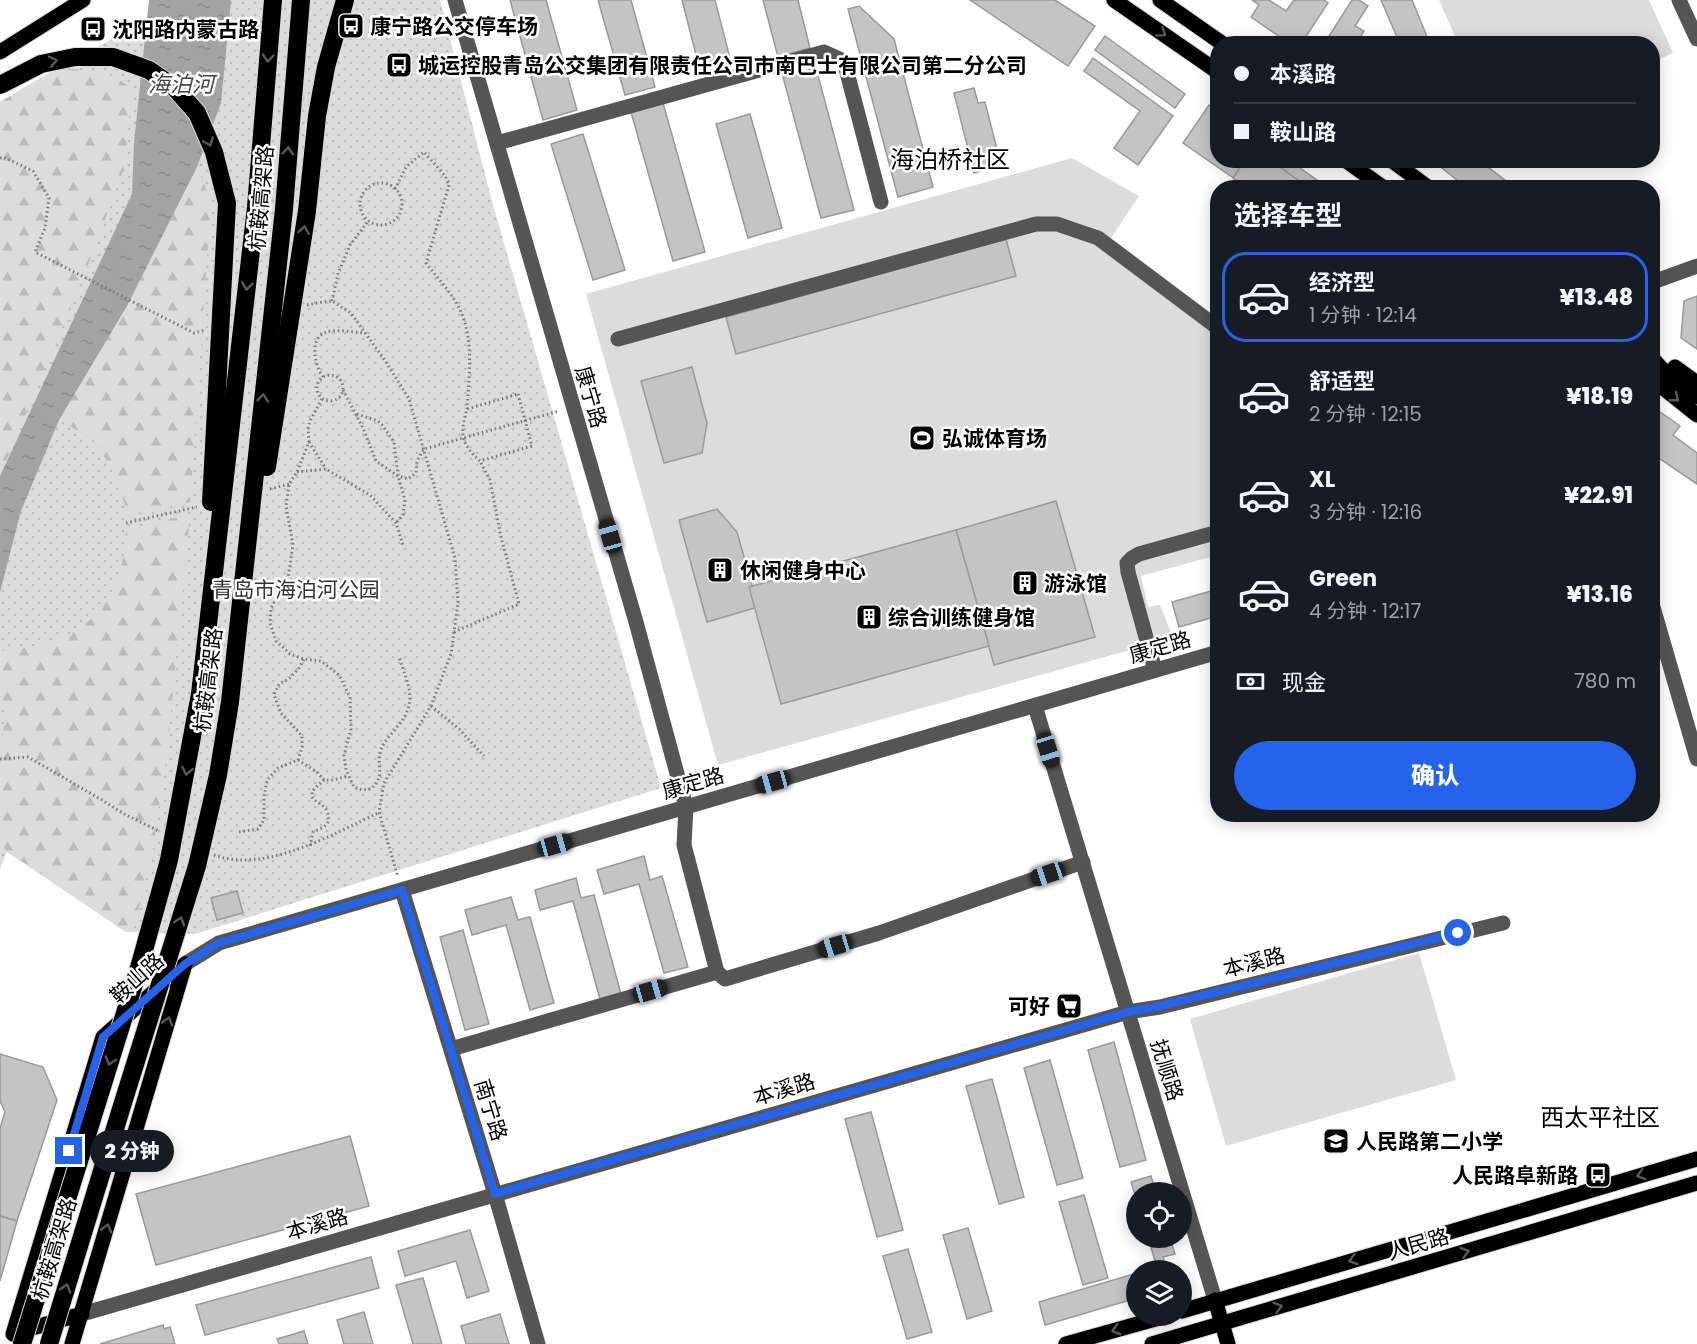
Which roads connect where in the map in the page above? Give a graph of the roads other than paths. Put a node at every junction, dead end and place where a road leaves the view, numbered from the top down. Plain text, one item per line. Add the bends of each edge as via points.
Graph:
1 (83, 0) edge
2 (273, 0) edge
3 (301, 0) edge
4 (345, 0) edge
5 (455, 0) edge
6 (1113, 0) edge
7 (1160, 0) edge
8 (1680, 0) edge
9 (1211, 36) edge
10 (1697, 39) edge
11 (0, 52) edge
12 (1210, 67) edge
13 (0, 85) edge
14 (496, 143) junction
15 (1356, 168) edge
16 (1402, 168) edge
17 (1373, 180) edge
18 (1418, 180) edge
19 (882, 202) dead end
20 (1697, 266) edge
21 (1660, 279) edge
22 (1210, 322) edge
23 (618, 339) dead end
24 (1660, 358) edge
25 (1660, 367) edge
26 (1697, 383) edge
27 (1660, 386) edge
28 (1697, 396) edge
29 (1697, 415) edge
30 (1210, 534) edge
31 (1660, 631) edge
32 (1210, 654) edge
33 (1155, 670) junction
34 (200, 694) junction
35 (230, 702) junction
36 (1035, 706) junction
37 (1697, 759) edge
38 (686, 807) junction
39 (1083, 862) junction
40 (402, 890) junction
41 (1503, 923) dead end
42 (185, 964) junction
43 (717, 972) junction
44 (1128, 1012) junction
45 (451, 1049) junction
46 (1697, 1159) edge
47 (1697, 1184) edge
48 (495, 1194) junction
49 (1215, 1300) junction
50 (1192, 1308) edge
51 (82, 1314) junction
52 (1222, 1324) junction
53 (1130, 1326) edge
54 (15, 1341) edge
55 (50, 1344) edge
56 (72, 1344) edge
57 (538, 1344) edge
58 (1066, 1344) edge
59 (1152, 1344) edge
60 (1228, 1344) edge

1 - 11 main road
2 -> 34 highway, 杭鞍高架路, bridge via 256,207
35 -> 3 highway, 杭鞍高架路, bridge via 284,209
35 -> 4 highway, bridge via 307,211 317,116
5 - 14 street, 康宁路
6 -> 12 main road
7 - 9 main road
8 - 10 street
13 -> 34 highway, bridge via 42,64 75,57 113,57 149,70 175,88 197,113 214,152 227,203
14 - 19 street via 824,52 844,61
14 - 38 street, 康宁路
15 - 17 main road
16 - 18 main road
20 - 21 street
22 - 23 street via 1098,238 1045,223
24 - 26 main road
25 - 28 main road
27 -> 29 main road
30 - 33 street via 1139,554 1127,563
31 - 37 street
32 - 33 street, 康定路
33 - 36 street, 康定路
34 -> 54 highway, 杭鞍高架路, bridge via 170,860 136,979
55 -> 35 highway, 杭鞍高架路, bridge via 197,866
36 - 38 street, 康定路
36 - 39 street, 抚顺路
38 - 40 street, 康定路
38 - 43 street, 康宁路 via 684,845
39 - 43 street via 879,933 724,979
39 - 44 street, 抚顺路
40 - 42 street, 康定路 via 219,943
40 - 45 street, 南宁路
41 - 44 street, 本溪路
51 -> 42 main road, 鞍山路
42 - 54 main road, 鞍山路 via 103,1037
43 - 45 street
44 - 48 street, 本溪路
44 - 49 street, 抚顺路
45 - 48 street, 南宁路
46 -> 49 main road, 人民路
52 -> 47 main road, 人民路
48 - 51 street, 本溪路
48 - 57 street, 南宁路
49 - 50 main road, 人民路
49 - 52 main road, 抚顺路
51 - 54 main road
51 - 56 main road, 鞍山路
52 - 59 main road, 人民路
52 - 60 main road, 抚顺路
53 -> 58 main road

